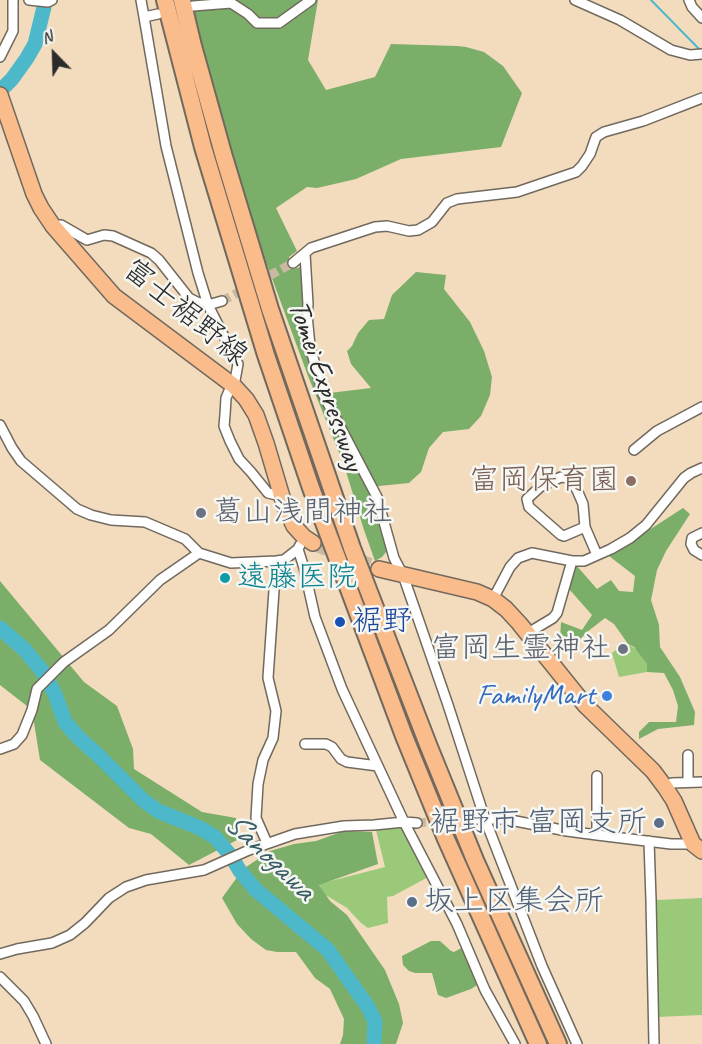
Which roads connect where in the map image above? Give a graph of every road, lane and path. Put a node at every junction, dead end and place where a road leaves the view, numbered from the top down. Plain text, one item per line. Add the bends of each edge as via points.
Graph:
1 (13, 0) edge
2 (29, 0) edge
3 (52, 0) edge
4 (141, 0) edge
5 (311, 0) edge
6 (575, 0) edge
7 (689, 0) edge
8 (188, 3) edge
9 (161, 7) edge
10 (144, 17) junction
11 (702, 18) edge
12 (702, 54) edge
13 (0, 57) edge
14 (702, 98) edge
15 (2, 99) edge
16 (53, 226) junction
17 (305, 254) junction
18 (293, 263) tunnel mouth
19 (222, 301) tunnel mouth
20 (208, 305) junction
21 (233, 385) junction
22 (702, 407) edge
23 (0, 425) edge
24 (634, 450) dead end
25 (702, 468) edge
26 (281, 496) junction
27 (585, 527) junction
28 (702, 533) edge
29 (305, 543) junction
30 (200, 553) junction
31 (597, 555) junction
32 (702, 555) edge
33 (276, 561) junction
34 (572, 561) junction
35 (379, 569) tunnel mouth
36 (403, 575) junction
37 (493, 599) junction
38 (528, 633) junction
39 (304, 744) dead end
40 (0, 749) edge
41 (688, 755) dead end
42 (378, 766) junction
43 (597, 776) dead end
44 (688, 782) junction
45 (702, 782) edge
46 (665, 787) junction
47 (472, 819) tunnel mouth
48 (485, 819) junction
49 (404, 822) junction
50 (417, 823) tunnel mouth
51 (597, 835) junction
52 (649, 840) junction
53 (267, 843) junction
54 (697, 848) edge
55 (0, 954) edge
56 (0, 977) edge
57 (46, 1044) edge
58 (515, 1044) edge
59 (538, 1044) edge
60 (558, 1044) edge
61 (577, 1044) edge
62 (654, 1044) edge

1 - 13 street via 13,31
2 - 3 street
4 - 10 street
5 - 8 street via 279,23 257,23 231,3
6 - 12 street via 620,20 671,50
7 - 11 street
8 - 60 highway, Tomei Expressway via 193,46 224,157 270,309 352,548 475,860
9 - 10 street
9 - 59 highway, Tomei Expressway via 266,355 311,488 408,746
10 - 20 street via 166,146
14 - 17 street via 604,132 596,137 590,154 576,172 517,192 447,203 432,222 418,230 375,227 319,244
15 - 16 main road, 富士裾野線 via 34,194
16 - 20 street via 61,225 87,240 113,236 151,254 189,298
16 - 21 main road, 富士裾野線 via 114,296
17 - 18 street
17 - 36 street via 310,346 323,394 377,497 394,558
19 - 20 street
20 - 21 street via 238,364
21 - 26 main road, 富士裾野線 via 256,415
21 - 26 street via 226,398 224,426 230,441 239,459 268,493
22 - 24 street via 657,431
23 - 30 street via 21,461 77,509 111,520 145,522 184,539
25 - 31 street via 684,478 646,525
26 - 29 main road, 富士裾野線
27 - 27 street via 583,504 569,478 561,477 540,487 527,499 529,507 561,535
27 - 31 street
28 - 32 street via 692,538 691,544
29 - 33 street via 284,560
29 - 42 street via 304,568 315,617 342,689
30 - 33 street via 231,562
30 - 40 street via 160,580 109,630 64,662 37,689 22,735 14,744
31 - 34 street
33 - 53 street via 268,678 276,711 273,738 258,784 256,818
34 - 37 street via 532,553 523,555 510,567
34 - 38 street via 557,613
35 - 36 main road
36 - 37 main road via 457,586
36 - 48 street
37 - 38 main road
38 - 46 main road via 585,705
39 - 42 street via 326,744 347,762
41 - 44 street
42 - 49 street
43 - 51 street
44 - 45 street
44 - 46 street
46 - 54 main road
47 - 48 street
48 - 51 street
48 - 61 street
49 - 50 street
49 - 53 street via 344,826
49 - 58 street
51 - 52 street
52 - 54 street
52 - 62 street
53 - 55 street via 204,870 126,887 70,935 52,943
56 - 57 street via 24,1001

